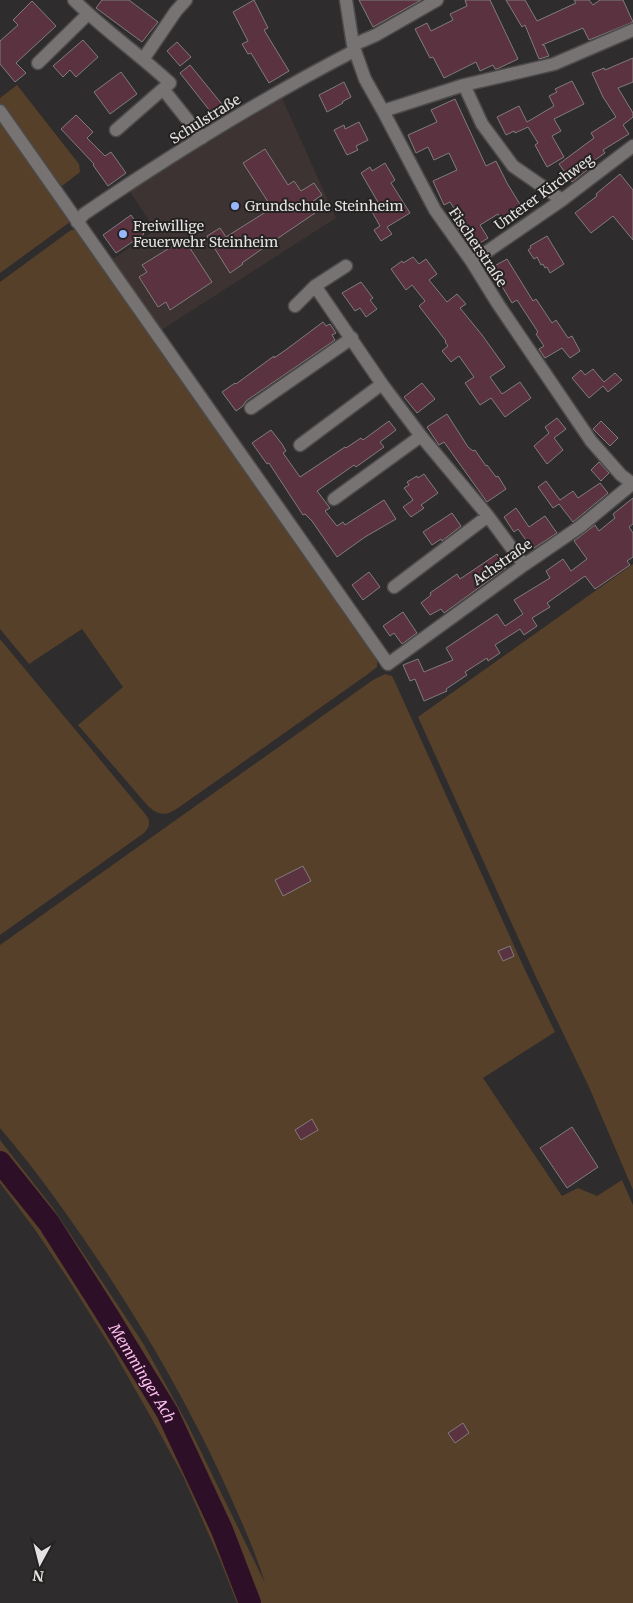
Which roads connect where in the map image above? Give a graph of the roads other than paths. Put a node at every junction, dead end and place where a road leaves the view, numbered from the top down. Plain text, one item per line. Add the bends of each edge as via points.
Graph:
1 (74, 0) edge
2 (186, 0) edge
3 (346, 0) edge
4 (437, 0) edge
5 (88, 14) junction
6 (633, 30) edge
7 (353, 48) junction
8 (144, 58) junction
9 (38, 63) dead end
10 (464, 85) junction
11 (163, 89) junction
12 (0, 111) edge
13 (383, 111) junction
14 (116, 130) dead end
15 (202, 138) junction
16 (633, 146) edge
17 (562, 200) junction
18 (77, 222) junction
19 (472, 262) junction
20 (346, 266) dead end
21 (314, 286) junction
22 (296, 306) dead end
23 (352, 338) junction
24 (382, 384) junction
25 (251, 408) dead end
26 (421, 436) junction
27 (300, 445) dead end
28 (633, 484) edge
29 (334, 499) dead end
30 (488, 516) junction
31 (524, 565) junction
32 (394, 587) dead end

1 - 5 street
2 - 8 street
3 - 7 street, Fischerstraße
4 - 7 street, Schulstraße
5 - 8 street
5 - 9 street
6 - 10 street via 554,64
7 - 13 street, Fischerstraße
7 - 15 street, Schulstraße
8 - 11 street via 170,83
10 - 13 street
10 - 17 street via 482,124 513,166
11 - 14 street
11 - 15 street
12 - 18 street
13 - 19 street, Fischerstraße via 435,210
15 - 18 street, Schulstraße via 84,214
16 - 17 street, Unterer Kirchweg
17 - 19 street, Unterer Kirchweg
18 - 31 street, Achstraße via 388,664
19 - 28 street, Fischerstraße via 591,442 620,475
20 - 21 street
21 - 22 street
21 - 23 street
23 - 24 street
23 - 25 street
24 - 26 street
24 - 27 street
26 - 29 street
26 - 30 street
28 - 31 street, Achstraße via 581,526
30 - 31 street
30 - 32 street

